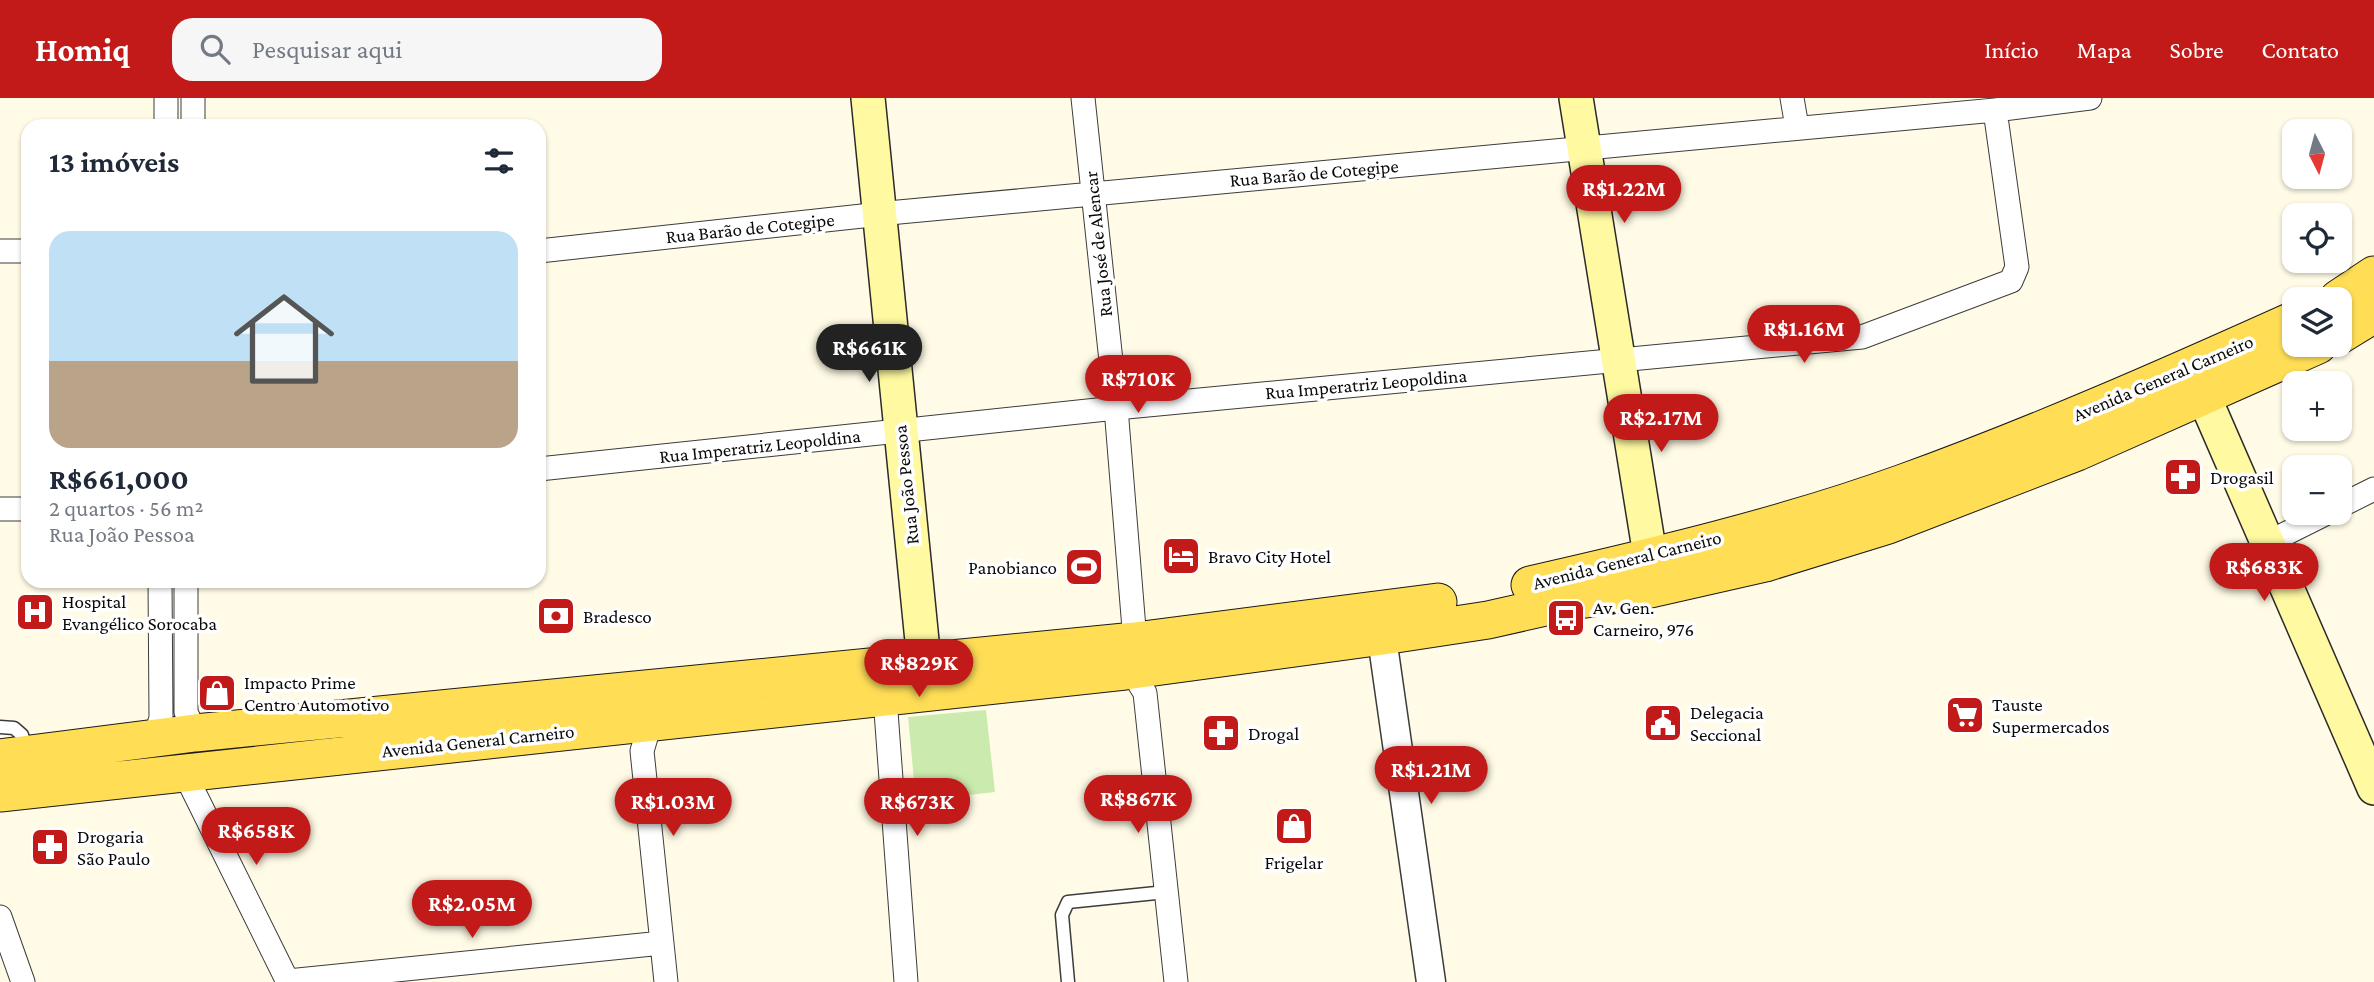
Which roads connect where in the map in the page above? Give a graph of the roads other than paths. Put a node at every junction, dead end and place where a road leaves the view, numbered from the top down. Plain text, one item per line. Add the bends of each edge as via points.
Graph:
1 (166, 98) edge
2 (193, 98) edge
3 (868, 98) edge
4 (1083, 98) edge
5 (1576, 98) edge
6 (1792, 98) edge
7 (2090, 98) edge
8 (1995, 110) junction
9 (166, 119) edge
10 (193, 119) edge
11 (1797, 127) junction
12 (1584, 148) junction
13 (1093, 194) junction
14 (880, 214) junction
15 (546, 250) edge
16 (0, 251) edge
17 (21, 251) edge
18 (2374, 275) edge
19 (2352, 289) edge
20 (2374, 314) edge
21 (2282, 325) edge
22 (2352, 328) edge
23 (2282, 336) edge
24 (2292, 357) edge
25 (1619, 361) junction
26 (2204, 397) junction
27 (1116, 408) junction
28 (901, 431) junction
29 (546, 468) edge
30 (2374, 489) edge
31 (2352, 500) edge
32 (0, 509) edge
33 (21, 509) edge
34 (2303, 525) edge
35 (2267, 543) junction
36 (1650, 555) junction
37 (160, 588) edge
38 (186, 588) edge
39 (1381, 624) junction
40 (1130, 656) junction
41 (925, 663) junction
42 (956, 690) junction
43 (885, 698) junction
44 (659, 722) junction
45 (0, 727) edge
46 (195, 733) junction
47 (155, 737) junction
48 (14, 755) edge
49 (184, 772) junction
50 (2374, 788) edge
51 (0, 793) edge
52 (1166, 892) junction
53 (0, 918) edge
54 (662, 943) junction
55 (288, 981) edge
56 (23, 982) edge
57 (666, 982) edge
58 (906, 982) edge
59 (1068, 982) edge
60 (1176, 982) edge
61 (1431, 982) edge

1 - 9 street
2 - 10 street
3 - 14 main road, Rua João Pessoa
4 - 13 street, Rua José de Alencar
5 - 12 main road
6 - 11 street
7 - 8 street, Rua Barão de Cotegipe
8 - 11 street, Rua Barão de Cotegipe
8 - 25 street, Rua Imperatriz Leopoldina via 2017,267 2011,281 1862,337
11 - 12 street, Rua Barão de Cotegipe
12 - 13 street, Rua Barão de Cotegipe
12 - 25 main road
13 - 14 street, Rua Barão de Cotegipe
13 - 27 street, Rua José de Alencar
14 - 15 street, Rua Barão de Cotegipe
14 - 28 main road, Rua João Pessoa
16 - 17 street
18 - 19 main road
20 - 22 main road
21 - 36 main road, Avenida General Carneiro via 2090,410 1901,484
23 - 26 main road via 2203,379
24 - 26 main road, Avenida General Carneiro
25 - 27 street, Rua Imperatriz Leopoldina
25 - 36 main road
26 - 35 main road
26 - 39 main road, Avenida General Carneiro via 2077,453 1900,520 1765,563 1488,620
27 - 28 street, Rua Imperatriz Leopoldina
27 - 40 street, Rua José de Alencar
28 - 29 street, Rua Imperatriz Leopoldina
28 - 41 main road, Rua João Pessoa
30 - 31 street
32 - 33 street
34 - 35 street
35 - 50 main road
36 - 39 main road, Avenida General Carneiro
37 - 47 street via 160,718
38 - 46 street via 186,712
39 - 40 main road, Avenida General Carneiro
39 - 61 street
40 - 41 main road, Avenida General Carneiro
40 - 42 main road, Avenida General Carneiro
40 - 52 street via 1145,693
41 - 42 main road via 934,676
41 - 46 main road, Avenida General Carneiro
42 - 43 main road, Avenida General Carneiro
43 - 44 main road, Avenida General Carneiro
43 - 58 street
44 - 49 main road, Avenida General Carneiro
44 - 54 street via 647,734 642,751
45 - 48 lane via 14,728 22,735
46 - 47 main road, Avenida General Carneiro
47 - 48 main road, Avenida General Carneiro
49 - 51 main road, Avenida General Carneiro
49 - 55 street
52 - 59 lane via 1068,902 1062,915
52 - 60 street
53 - 56 street
54 - 55 street
54 - 57 street

